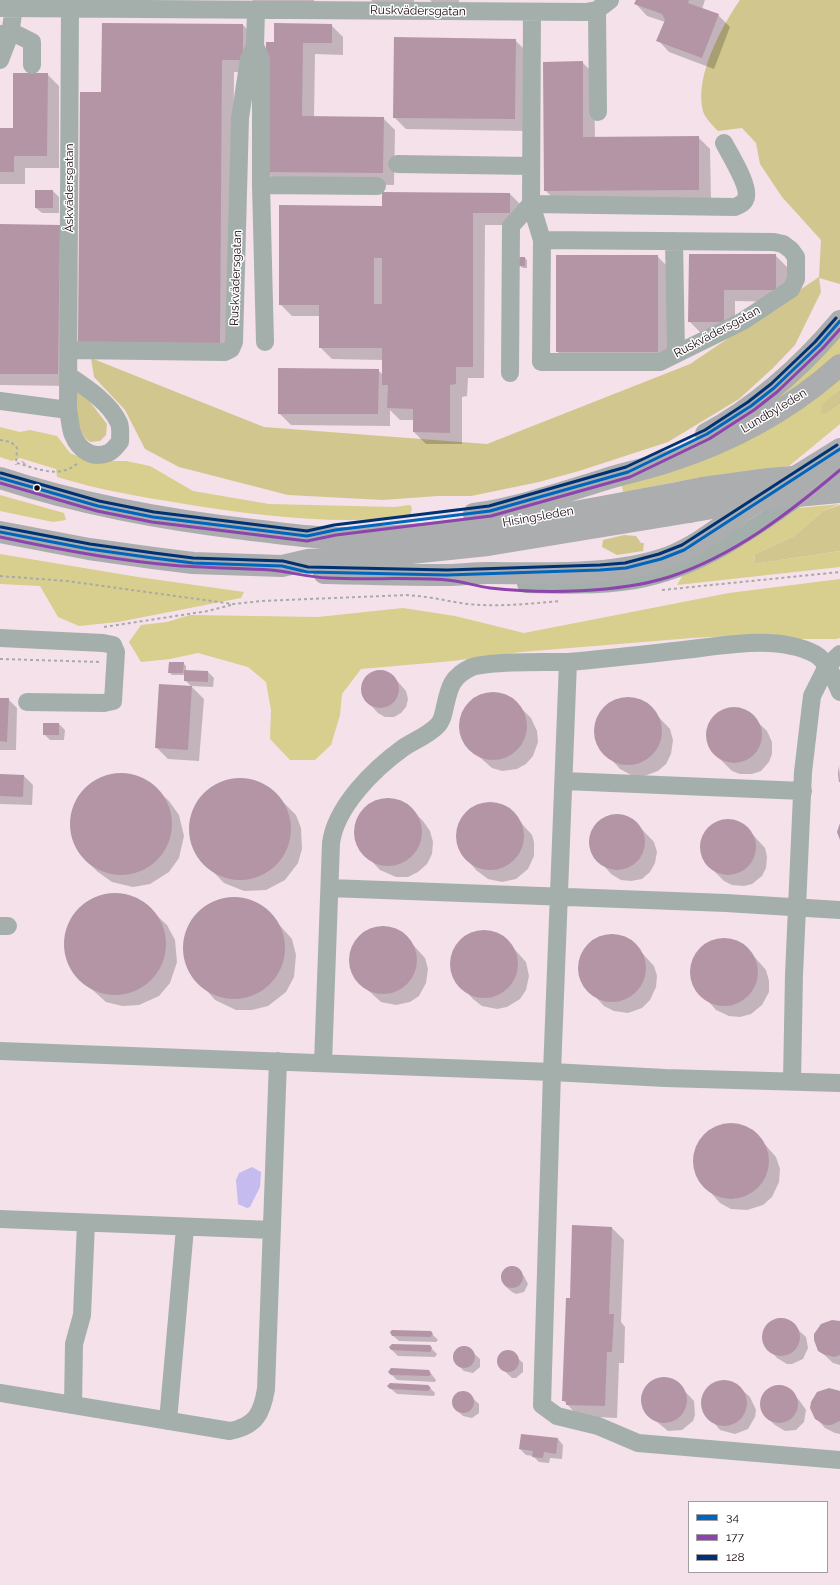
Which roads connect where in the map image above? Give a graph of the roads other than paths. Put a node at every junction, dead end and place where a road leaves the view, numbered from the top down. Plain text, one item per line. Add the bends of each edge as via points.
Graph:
1 (70, 4) edge
2 (604, 5) edge
3 (7, 8) edge
4 (256, 10) junction
5 (532, 12) junction
6 (5, 34) edge
7 (255, 46) junction
8 (0, 60) edge
9 (32, 65) dead end
10 (598, 112) dead end
11 (724, 143) dead end
12 (397, 164) dead end
13 (532, 166) junction
14 (261, 186) junction
15 (377, 186) dead end
16 (531, 204) junction
17 (542, 240) junction
18 (674, 240) junction
19 (840, 321) edge
20 (265, 342) dead end
21 (69, 350) junction
22 (676, 353) junction
23 (840, 365) edge
24 (510, 373) dead end
25 (69, 376) junction
26 (0, 401) edge
27 (68, 410) junction
28 (840, 449) edge
29 (840, 463) edge
30 (11, 469) edge
31 (628, 472) junction
32 (840, 473) edge
33 (840, 492) edge
34 (0, 532) edge
35 (307, 536) junction
36 (282, 566) junction
37 (447, 575) junction
38 (0, 638) edge
39 (834, 660) edge
40 (568, 662) junction
41 (840, 692) edge
42 (27, 702) dead end
43 (564, 781) junction
44 (803, 791) junction
45 (330, 888) junction
46 (559, 898) junction
47 (798, 908) junction
48 (840, 910) edge
49 (0, 1051) edge
50 (278, 1061) junction
51 (324, 1063) junction
52 (552, 1072) junction
53 (792, 1081) junction
54 (840, 1083) edge
55 (0, 1219) edge
56 (86, 1222) junction
57 (184, 1228) junction
58 (272, 1230) junction
59 (0, 1393) edge
60 (73, 1405) junction
61 (168, 1421) junction
62 (840, 1460) edge

1 - 3 street, Ruskvädersgatan
1 - 4 street, Ruskvädersgatan
1 - 21 street, Åskvädersgatan
2 - 5 street, Ruskvädersgatan via 586,12
2 - 10 street
3 - 6 street
4 - 5 street, Ruskvädersgatan
4 - 7 street, Ruskvädersgatan
5 - 13 street, Ruskvädersgatan
6 - 8 street
6 - 9 street via 18,35 32,42
7 - 14 street, Ruskvädersgatan via 261,59
7 - 21 street, Ruskvädersgatan via 249,59 240,118 234,342 231,349 225,352
11 - 16 street via 746,188 745,200 735,207
12 - 13 street
13 - 16 street, Ruskvädersgatan
14 - 15 street
14 - 20 street, Ruskvädersgatan
16 - 17 street, Ruskvädersgatan
16 - 24 street via 511,226
17 - 18 street, Ruskvädersgatan
17 - 22 street, Ruskvädersgatan via 541,362 660,362
18 - 22 street
18 - 22 street, Ruskvädersgatan via 774,242 783,244 791,250 796,257 797,266 796,279 791,289 743,321
19 - 31 highway via 797,368 751,406 707,434
21 - 25 street, Åskvädersgatan
23 - 31 highway, Lundbyleden via 790,404 744,430 674,460
25 - 27 street, Åskvädersgatan
25 - 27 street, Åskvädersgatan via 87,388 112,411 120,424 120,442 110,452 97,455 86,453 72,435
26 - 27 street
28 - 37 highway via 748,507 711,534 684,550 661,559 626,568 600,570
29 - 37 street via 813,486 745,535 683,567 667,572 627,581 566,585 493,583
30 - 35 highway, Hisingsleden via 98,506 153,517
31 - 35 highway, Lundbyleden via 490,511 335,530
32 - 35 highway, Hisingsleden, bridge via 703,488 435,533 337,538
33 - 36 highway, Hisingsleden, bridge via 765,499 488,545 382,556 308,560
34 - 36 highway, Hisingsleden via 89,549 193,563
36 - 37 highway via 307,572
38 - 42 street via 103,643 113,645 116,652 114,701
39 - 40 street via 792,646 762,643
39 - 41 street
39 - 44 street via 812,696
40 - 43 street
40 - 45 street via 511,662 474,666 458,674 452,682 440,723 382,766 355,793 340,813 333,830
43 - 44 street
43 - 46 street
44 - 47 street
45 - 46 street
45 - 51 street
46 - 47 street
46 - 52 street
47 - 48 street
47 - 53 street
49 - 50 street
50 - 51 street
50 - 58 street
51 - 52 street
52 - 53 street
52 - 62 street via 542,1405 557,1416 598,1426 638,1443
53 - 54 street
55 - 56 street
56 - 57 street
56 - 60 street via 82,1315 74,1344
57 - 58 street
57 - 61 street
58 - 61 street via 266,1389 263,1407 254,1420 242,1429 230,1431
59 - 60 street
60 - 61 street

